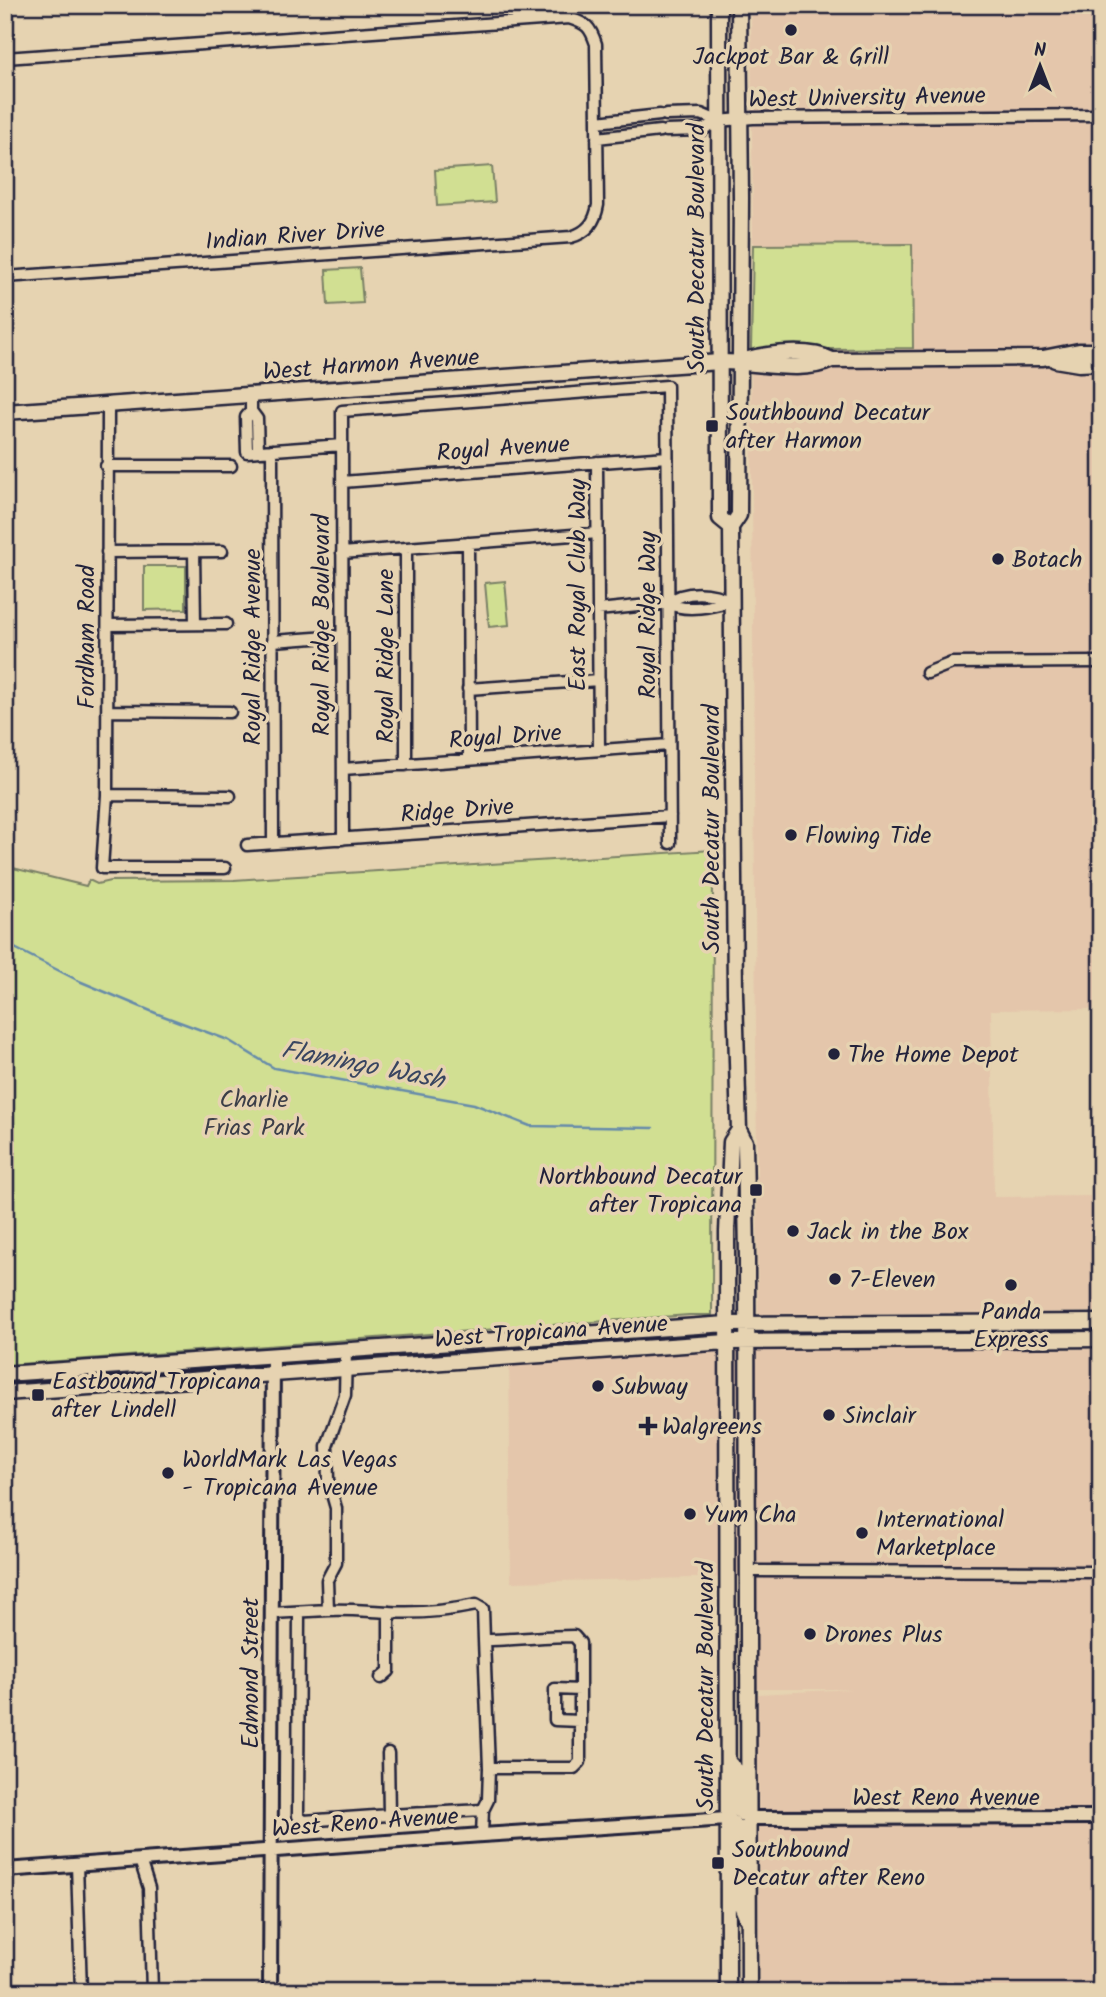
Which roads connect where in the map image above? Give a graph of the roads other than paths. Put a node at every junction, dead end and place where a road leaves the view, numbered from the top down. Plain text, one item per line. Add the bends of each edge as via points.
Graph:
1 (719, 5) edge
2 (739, 5) edge
3 (5, 58) edge
4 (1101, 115) edge
5 (740, 119) junction
6 (718, 121) junction
7 (597, 122) junction
8 (597, 138) junction
9 (5, 277) edge
10 (1101, 351) edge
11 (1044, 358) junction
12 (720, 362) junction
13 (740, 362) junction
14 (1101, 363) edge
15 (251, 395) junction
16 (107, 405) junction
17 (342, 411) joint
18 (5, 412) edge
19 (342, 445) junction
20 (272, 450) junction
21 (667, 457) junction
22 (597, 462) junction
23 (106, 466) junction
24 (231, 466) dead end
25 (342, 482) junction
26 (731, 527) junction
27 (597, 533) junction
28 (468, 543) junction
29 (405, 548) junction
30 (194, 551) junction
31 (222, 551) dead end
32 (107, 552) junction
33 (342, 552) junction
34 (732, 601) junction
35 (668, 603) junction
36 (598, 610) junction
37 (195, 624) junction
38 (226, 624) dead end
39 (107, 625) junction
40 (342, 636) junction
41 (273, 641) junction
42 (1101, 662) edge
43 (927, 673) dead end
44 (599, 680) junction
45 (468, 689) junction
46 (107, 711) junction
47 (230, 712) dead end
48 (669, 745) junction
49 (599, 750) junction
50 (469, 760) junction
51 (406, 765) junction
52 (343, 769) junction
53 (107, 795) junction
54 (230, 796) dead end
55 (670, 816) junction
56 (343, 839) junction
57 (274, 843) junction
58 (670, 843) dead end
59 (247, 845) dead end
60 (225, 868) dead end
61 (739, 1130) junction
62 (954, 1322) junction
63 (1101, 1322) edge
64 (747, 1323) junction
65 (727, 1324) junction
66 (1101, 1339) edge
67 (865, 1340) junction
68 (461, 1342) junction
69 (726, 1342) junction
70 (747, 1342) junction
71 (346, 1350) junction
72 (273, 1355) junction
73 (462, 1360) junction
74 (142, 1364) junction
75 (346, 1369) junction
76 (5, 1374) edge
77 (273, 1374) junction
78 (143, 1383) junction
79 (5, 1393) edge
80 (727, 1503) junction
81 (728, 1569) junction
82 (749, 1571) junction
83 (1101, 1572) edge
84 (328, 1610) junction
85 (299, 1612) junction
86 (389, 1612) junction
87 (272, 1613) junction
88 (484, 1640) junction
89 (748, 1662) junction
90 (381, 1678) dead end
91 (580, 1690) junction
92 (580, 1721) junction
93 (388, 1753) dead end
94 (727, 1761) junction
95 (489, 1768) junction
96 (482, 1810) junction
97 (389, 1815) junction
98 (1101, 1817) edge
99 (748, 1818) junction
100 (727, 1819) junction
101 (482, 1835) junction
102 (270, 1850) junction
103 (139, 1860) junction
104 (76, 1864) junction
105 (5, 1870) edge
106 (748, 1922) junction
107 (81, 1992) edge
108 (152, 1992) edge
109 (270, 1992) edge
110 (728, 1992) edge
111 (749, 1992) edge

1 - 6 main road, South Decatur Boulevard
2 - 5 main road, South Decatur Boulevard
3 - 7 street via 569,18 585,23 596,44
4 - 5 street, West University Avenue
5 - 6 street, West University Avenue
5 - 13 main road, South Decatur Boulevard
6 - 7 street via 701,114
6 - 8 street via 702,130
6 - 12 main road, South Decatur Boulevard
7 - 8 street
8 - 9 street, Indian River Drive via 597,209 587,230 572,237
10 - 11 main road, West Harmon Avenue
11 - 13 main road, West Harmon Avenue via 832,360 821,365 763,366
11 - 14 main road, West Harmon Avenue
12 - 13 main road, West Harmon Avenue
12 - 15 main road, West Harmon Avenue
12 - 26 main road, South Decatur Boulevard via 720,518
13 - 26 main road, South Decatur Boulevard via 739,515
15 - 16 main road, West Harmon Avenue
15 - 20 street via 250,411 257,419 252,452
16 - 18 main road, West Harmon Avenue
16 - 23 street, Fordham Road
17 - 19 street, Royal Ridge Boulevard
17 - 21 street, Royal Ridge Way via 667,386
19 - 20 street
19 - 25 street, Royal Ridge Boulevard
20 - 41 street, Royal Ridge Avenue
21 - 22 street, Royal Avenue
21 - 35 street, Royal Ridge Way
22 - 25 street, Royal Avenue
22 - 27 street, East Royal Club Way
23 - 24 street
23 - 32 street, Fordham Road
25 - 33 street, Royal Ridge Boulevard
26 - 34 main road, South Decatur Boulevard
27 - 28 street
27 - 36 street, East Royal Club Way
28 - 29 street
28 - 45 street
29 - 33 street
29 - 51 street, Royal Ridge Lane
30 - 31 street
30 - 32 street
30 - 37 street
32 - 39 street, Fordham Road
33 - 40 street, Royal Ridge Boulevard
34 - 35 street via 713,593 677,596
34 - 61 main road, South Decatur Boulevard
35 - 36 street
35 - 48 street, Royal Ridge Way
36 - 44 street, East Royal Club Way
37 - 38 street
37 - 39 street
39 - 46 street, Fordham Road
40 - 41 street
40 - 52 street, Royal Ridge Boulevard
41 - 57 street, Royal Ridge Avenue
42 - 43 street via 952,663
44 - 45 street
44 - 49 street, East Royal Club Way
45 - 50 street
46 - 47 street
46 - 53 street, Fordham Road
48 - 49 street, Royal Drive
48 - 55 street, Royal Ridge Way
49 - 50 street, Royal Drive
50 - 51 street, Royal Drive
51 - 52 street, Royal Drive
52 - 56 street, Royal Ridge Boulevard
53 - 54 street
53 - 60 street, Fordham Road via 102,868
55 - 56 street, Ridge Drive
55 - 58 street, Royal Ridge Way
56 - 57 street, Ridge Drive
57 - 59 street, Ridge Drive
61 - 64 main road, South Decatur Boulevard via 745,1142
61 - 65 main road, South Decatur Boulevard via 731,1142
62 - 63 main road, West Tropicana Avenue
62 - 64 main road, West Tropicana Avenue
62 - 67 main road via 943,1331 887,1332
64 - 65 main road, West Tropicana Avenue
64 - 70 main road, South Decatur Boulevard
65 - 68 main road, West Tropicana Avenue
65 - 69 main road, South Decatur Boulevard
66 - 67 main road, West Tropicana Avenue
67 - 70 main road, West Tropicana Avenue
68 - 71 main road, West Tropicana Avenue
68 - 73 main road
69 - 70 main road, West Tropicana Avenue
69 - 73 main road, West Tropicana Avenue
69 - 80 main road, South Decatur Boulevard
70 - 82 main road, South Decatur Boulevard
71 - 72 main road, West Tropicana Avenue
71 - 75 street
72 - 74 main road, West Tropicana Avenue
72 - 77 street, Edmond Street
73 - 75 main road, West Tropicana Avenue
74 - 76 main road, West Tropicana Avenue
74 - 78 main road
75 - 77 main road, West Tropicana Avenue
75 - 84 street via 345,1395 327,1446 328,1480 336,1508
77 - 78 main road, West Tropicana Avenue
77 - 87 street, Edmond Street
78 - 79 main road, West Tropicana Avenue
80 - 81 main road, South Decatur Boulevard
80 - 82 main road via 734,1516 737,1561
81 - 89 main road via 736,1582 738,1646
81 - 94 main road, South Decatur Boulevard
82 - 83 street
82 - 89 main road, South Decatur Boulevard
84 - 85 street
84 - 86 street
85 - 87 street
85 - 97 street via 298,1816 304,1821
86 - 88 street via 440,1612 476,1605 483,1609
86 - 90 street via 389,1671
87 - 102 street, Edmond Street
88 - 91 street via 574,1636 580,1643
88 - 95 street
89 - 99 main road, South Decatur Boulevard
91 - 92 street
91 - 92 street via 555,1689 555,1720
92 - 95 street via 580,1762 574,1768
93 - 97 street
94 - 99 main road via 737,1771 739,1810
94 - 100 main road, South Decatur Boulevard
95 - 96 street via 488,1800
96 - 97 street
96 - 101 street
98 - 99 street, West Reno Avenue
99 - 106 main road, South Decatur Boulevard
100 - 101 street, West Reno Avenue
100 - 106 main road via 737,1828 738,1898
100 - 110 main road, South Decatur Boulevard
101 - 102 street, West Reno Avenue
102 - 103 street, West Reno Avenue
102 - 109 street, Edmond Street
103 - 104 street, West Reno Avenue
103 - 108 street via 149,1888
104 - 105 street, West Reno Avenue
104 - 107 street
106 - 111 main road, South Decatur Boulevard

